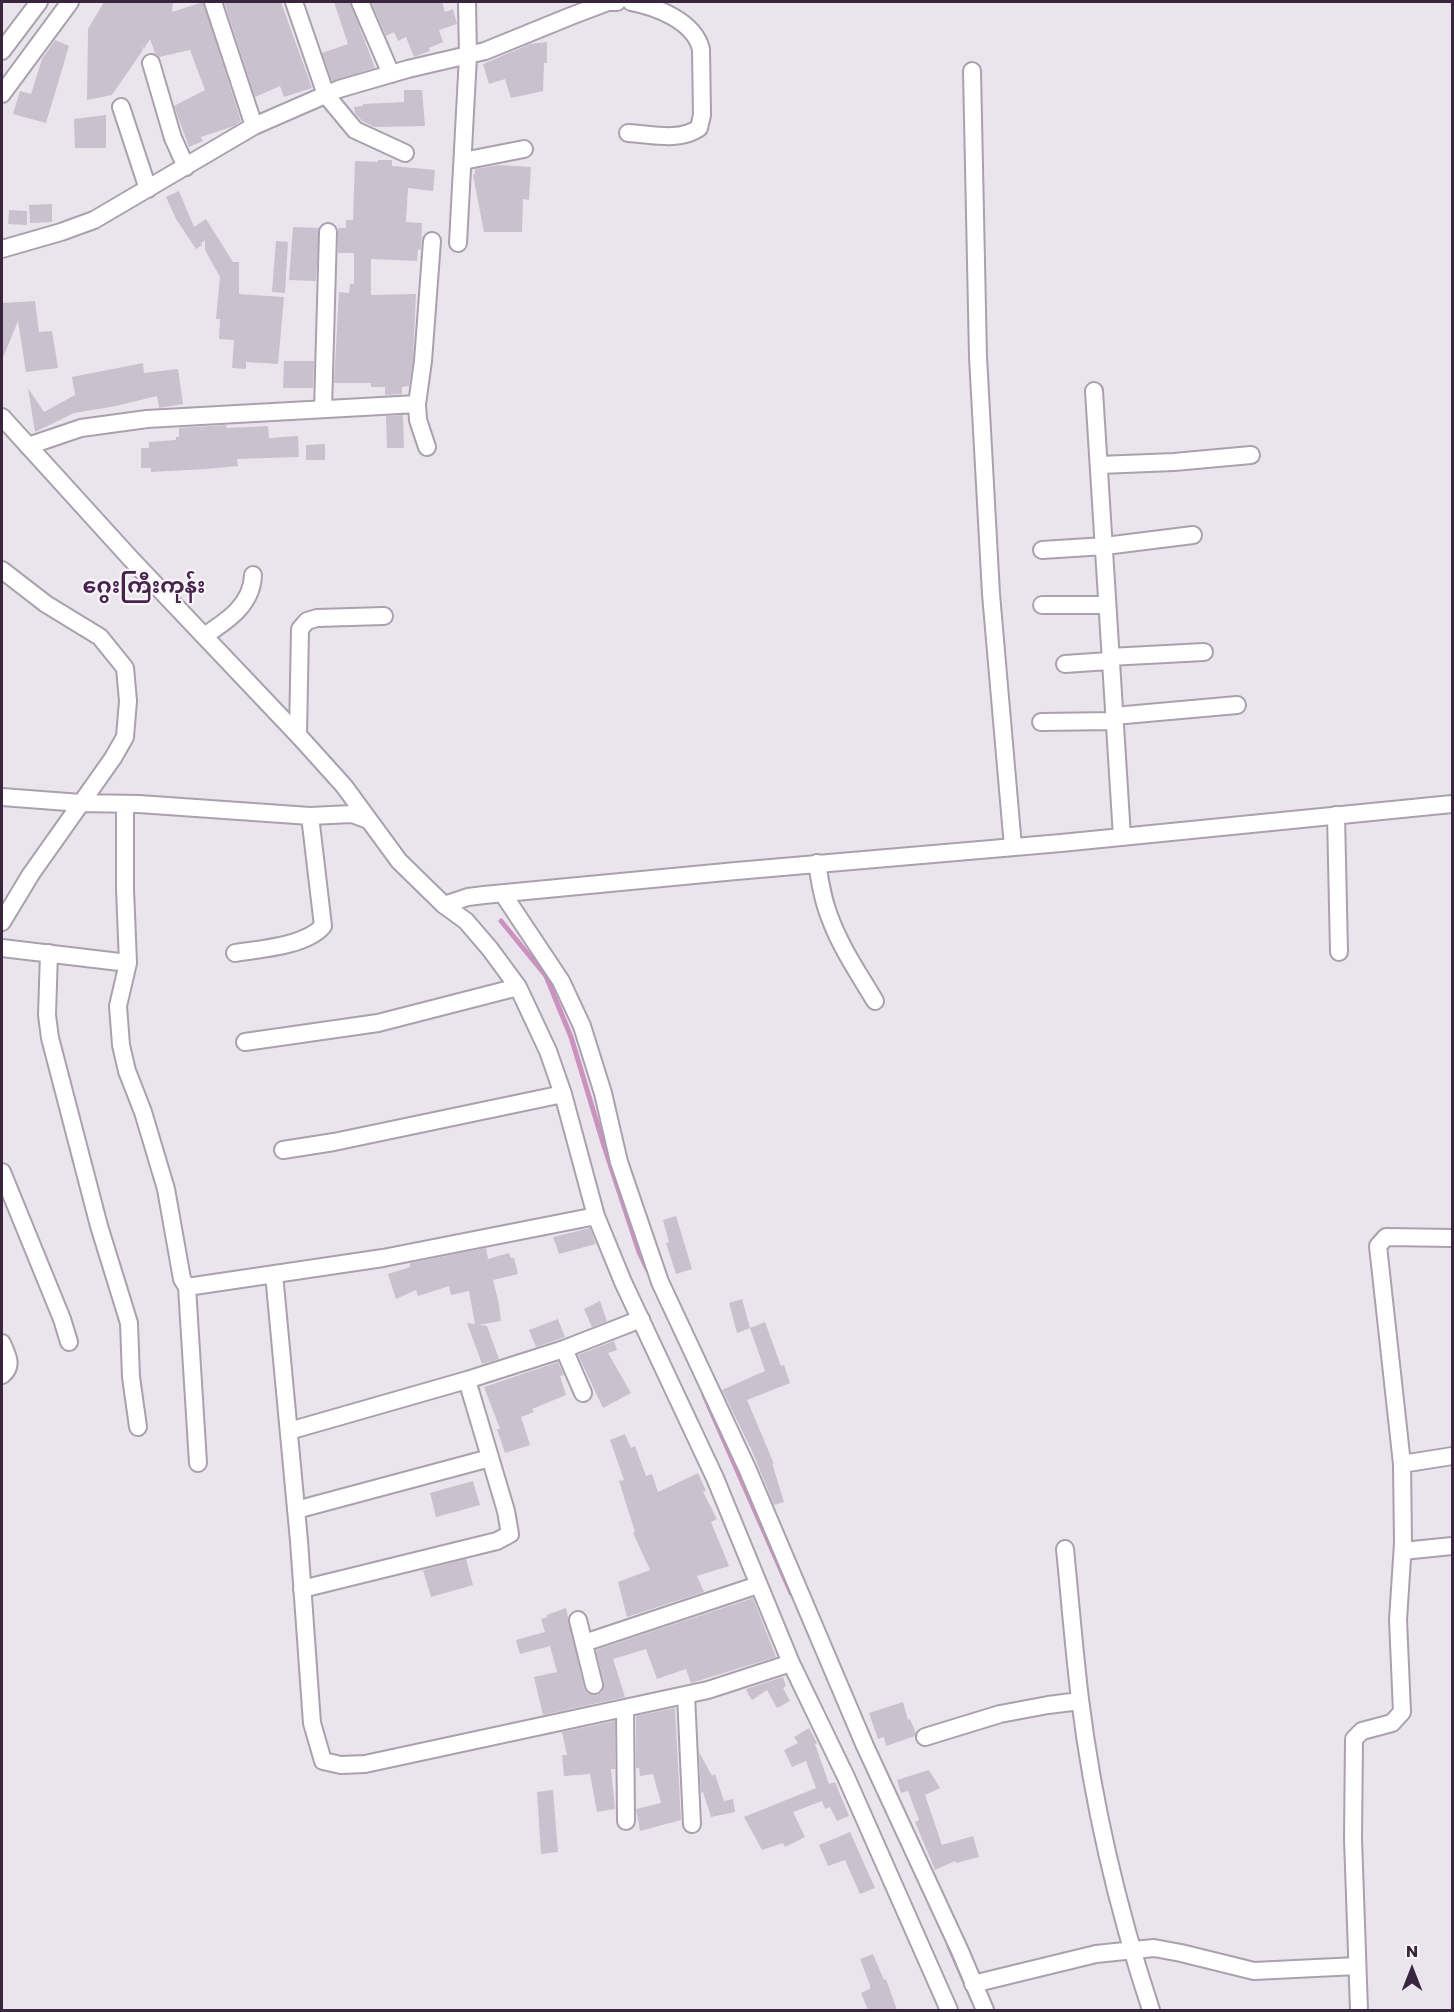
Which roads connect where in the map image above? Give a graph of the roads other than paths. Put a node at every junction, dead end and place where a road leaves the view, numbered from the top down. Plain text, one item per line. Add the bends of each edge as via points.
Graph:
1 (39, 2) edge
2 (70, 2) edge
3 (213, 2) edge
4 (294, 2) edge
5 (360, 2) edge
6 (467, 2) edge
7 (616, 2) edge
8 (631, 2) edge
9 (2, 51) edge
10 (468, 56) junction
11 (151, 63) dead end
12 (972, 71) dead end
13 (391, 74) junction
14 (2, 94) edge
15 (326, 95) junction
16 (121, 107) dead end
17 (254, 126) junction
18 (628, 133) dead end
19 (524, 149) dead end
20 (405, 153) dead end
21 (463, 161) junction
22 (186, 167) junction
23 (148, 189) junction
24 (328, 232) dead end
25 (432, 242) dead end
26 (458, 243) dead end
27 (2, 249) edge
28 (1094, 391) dead end
29 (417, 404) junction
30 (323, 410) junction
31 (2, 417) edge
32 (28, 446) junction
33 (427, 447) dead end
34 (1251, 455) dead end
35 (1099, 465) junction
36 (1193, 535) dead end
37 (1105, 546) junction
38 (1042, 550) dead end
39 (2, 570) edge
40 (253, 575) dead end
41 (1042, 605) dead end
42 (1107, 605) junction
43 (384, 616) dead end
44 (204, 636) junction
45 (1204, 652) dead end
46 (1110, 659) junction
47 (1065, 664) dead end
48 (1237, 705) dead end
49 (1114, 718) junction
50 (1041, 722) dead end
51 (298, 735) junction
52 (2, 797) edge
53 (81, 803) junction
54 (125, 804) junction
55 (1452, 804) edge
56 (1336, 815) junction
57 (310, 816) junction
58 (368, 820) junction
59 (1122, 837) junction
60 (1013, 847) junction
61 (817, 863) junction
62 (503, 894) junction
63 (444, 905) junction
64 (4, 914) edge
65 (2, 948) edge
66 (1340, 952) dead end
67 (49, 953) junction
68 (235, 954) dead end
69 (128, 963) junction
70 (518, 987) junction
71 (875, 1001) dead end
72 (245, 1042) dead end
73 (563, 1094) junction
74 (284, 1150) dead end
75 (2, 1172) edge
76 (596, 1216) junction
77 (1452, 1238) edge
78 (274, 1274) junction
79 (187, 1287) junction
80 (641, 1318) junction
81 (2, 1342) edge
82 (69, 1342) dead end
83 (564, 1349) junction
84 (2, 1375) edge
85 (467, 1380) junction
86 (583, 1393) dead end
87 (138, 1427) dead end
88 (289, 1431) junction
89 (1452, 1456) edge
90 (490, 1458) junction
91 (198, 1463) dead end
92 (1402, 1464) junction
93 (296, 1509) junction
94 (1452, 1546) edge
95 (1065, 1549) dead end
96 (1403, 1551) junction
97 (758, 1585) junction
98 (302, 1589) junction
99 (578, 1620) dead end
100 (584, 1643) junction
101 (791, 1663) junction
102 (594, 1685) dead end
103 (686, 1695) junction
104 (1080, 1701) junction
105 (624, 1709) junction
106 (925, 1737) dead end
107 (626, 1821) dead end
108 (692, 1824) dead end
109 (1131, 1951) junction
110 (1357, 1966) junction
111 (974, 1984) junction
112 (949, 2010) edge
113 (985, 2010) edge
114 (1151, 2010) edge
115 (1359, 2010) edge

1 - 9 street
2 - 14 street
3 - 17 street
4 - 15 street
5 - 13 street
6 - 10 street
7 - 10 street
8 - 18 street via 648,5 672,17 699,41 702,115 699,128 692,133
10 - 13 street
10 - 21 street
11 - 22 street via 173,138
12 - 60 street via 979,381 991,594
13 - 15 street
15 - 17 street
15 - 20 street via 355,130
16 - 23 street
17 - 22 street
19 - 21 street
21 - 26 street
22 - 23 street
23 - 27 street via 94,220
24 - 30 street
25 - 29 street
28 - 35 street
29 - 30 street
29 - 33 street
30 - 32 street via 136,420 81,428
31 - 32 street
32 - 44 street
34 - 35 street
35 - 37 street
36 - 37 street
37 - 38 street
37 - 42 street
39 - 53 street via 46,604 100,637 125,668 125,738
40 - 44 street via 245,602 234,616
41 - 42 street
42 - 46 street
43 - 51 street via 317,618 300,629
44 - 51 street
45 - 46 street
46 - 47 street
46 - 49 street
48 - 49 street
49 - 50 street
49 - 59 street
51 - 58 street via 344,786
52 - 53 street
53 - 54 street
53 - 64 street
54 - 57 street
54 - 69 street
55 - 56 street
56 - 59 street
56 - 66 street
57 - 58 street via 352,814
57 - 68 street via 323,926 317,933 295,942
58 - 63 street via 399,861
59 - 60 street
60 - 61 street
61 - 62 street
61 - 71 street via 830,918
62 - 63 street via 468,897
62 - 111 street via 561,981 582,1026 619,1162 660,1282 747,1468 865,1746
63 - 70 street via 466,921
65 - 67 street
67 - 69 street
67 - 87 street via 50,1038 129,1323 130,1377
69 - 79 street via 118,1006 121,1045 162,1172 182,1279
70 - 72 street via 378,1023
70 - 73 street
73 - 74 street
73 - 76 street
75 - 82 street
76 - 78 street via 382,1258
76 - 80 street
77 - 92 street via 1386,1237 1377,1246
78 - 79 street
78 - 88 street
79 - 91 street
80 - 83 street
80 - 97 street via 715,1478
81 - 84 street via 9,1360
83 - 85 street
83 - 86 street
85 - 88 street
85 - 90 street
88 - 93 street
89 - 92 street
90 - 93 street
90 - 98 street via 510,1534 497,1541
92 - 96 street
93 - 98 street
94 - 96 street
95 - 104 street
96 - 110 street via 1398,1620 1402,1712 1392,1723 1362,1731 1354,1739
97 - 100 street
97 - 101 street
98 - 105 street via 312,1723 323,1761 365,1764
99 - 100 street
100 - 102 street
101 - 103 street
101 - 112 street
103 - 105 street
103 - 108 street
104 - 106 street via 1000,1714
104 - 109 street via 1104,1836
105 - 107 street
109 - 110 street via 1154,1948 1254,1971
109 - 111 street via 1096,1954
109 - 114 street
110 - 115 street
111 - 113 street

